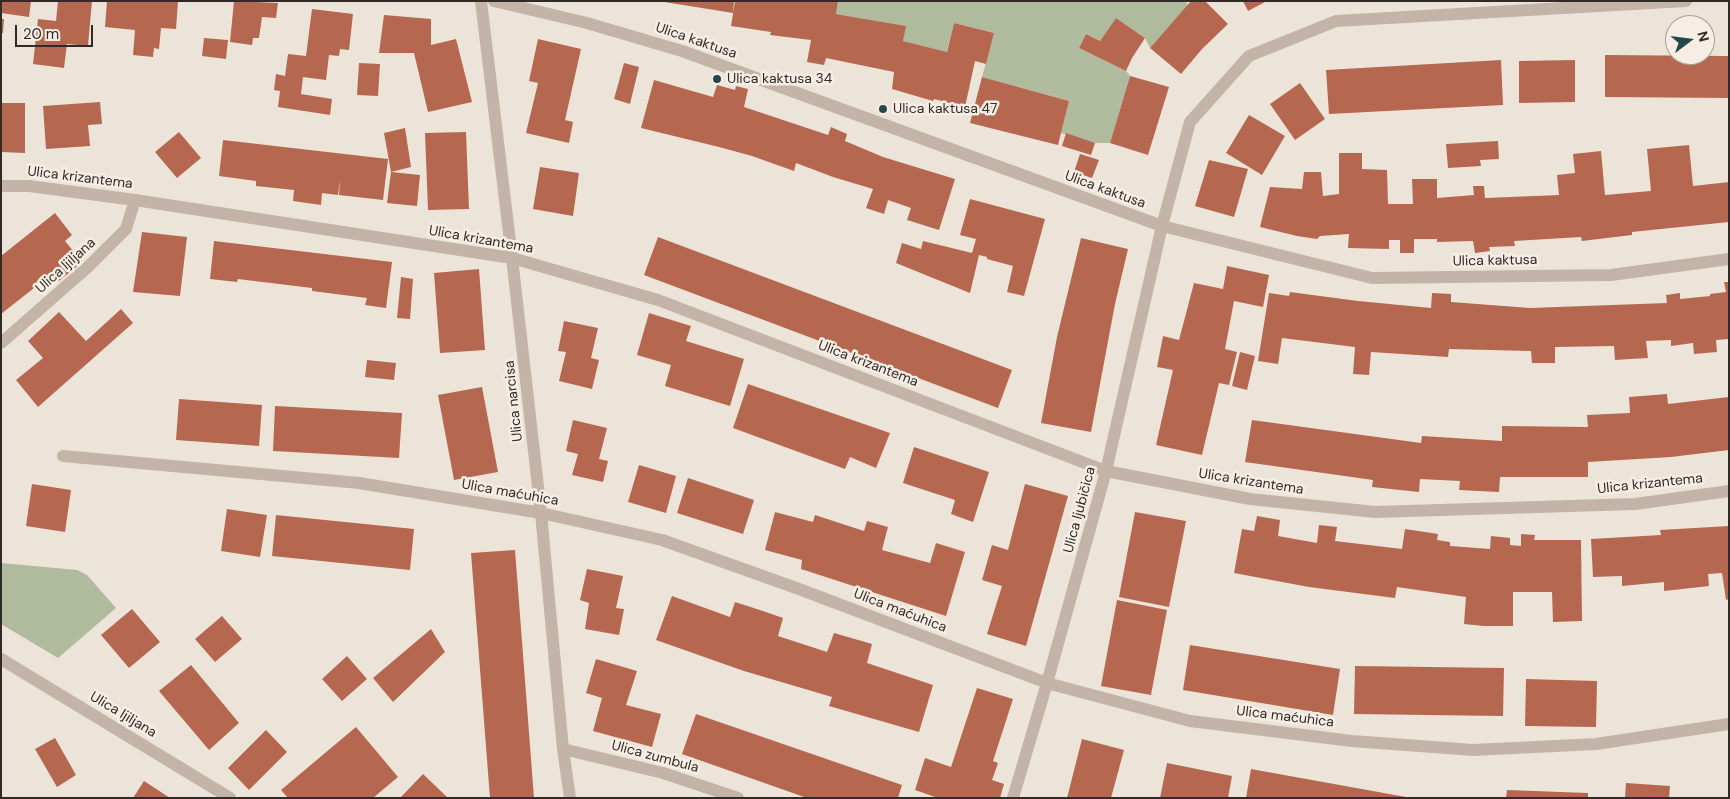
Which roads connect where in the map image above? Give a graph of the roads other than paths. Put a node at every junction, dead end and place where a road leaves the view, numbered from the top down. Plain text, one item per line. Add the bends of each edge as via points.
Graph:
1 (481, 1) edge
2 (494, 1) edge
3 (1686, 1) edge
4 (1, 186) edge
5 (135, 200) junction
6 (1162, 226) junction
7 (512, 258) junction
8 (1729, 259) edge
9 (1, 343) edge
10 (63, 456) dead end
11 (1106, 471) junction
12 (1729, 491) edge
13 (541, 513) junction
14 (1, 659) edge
15 (1048, 683) junction
16 (1729, 724) edge
17 (563, 749) junction
18 (230, 798) edge
19 (570, 798) edge
20 (738, 798) edge
21 (1013, 798) edge

1 - 7 street, Ulica narcisa
2 - 6 street, Ulica kaktusa via 682,50
3 - 6 street, Ulica ljubičica via 1336,21 1249,56 1190,122
4 - 5 street, Ulica krizantema via 29,186
5 - 7 street, Ulica krizantema
5 - 9 street, Ulica ljiljana via 126,229 90,266
6 - 8 street, Ulica kaktusa via 1372,278 1611,275
6 - 11 street, Ulica ljubičica
7 - 11 street, Ulica krizantema via 658,300
7 - 13 street, Ulica narcisa
10 - 13 street, Ulica maćuhica via 359,483
11 - 12 street, Ulica krizantema via 1250,500 1375,512 1635,504
11 - 15 street, Ulica ljubičica
13 - 15 street, Ulica maćuhica via 662,540
13 - 17 street, Ulica narcisa
14 - 18 street, Ulica ljiljana
15 - 16 street, Ulica maćuhica via 1190,721 1352,741 1472,750 1596,744
15 - 21 street, Ulica ljubičica
17 - 19 street, Ulica narcisa
17 - 20 street, Ulica zumbula via 663,773

